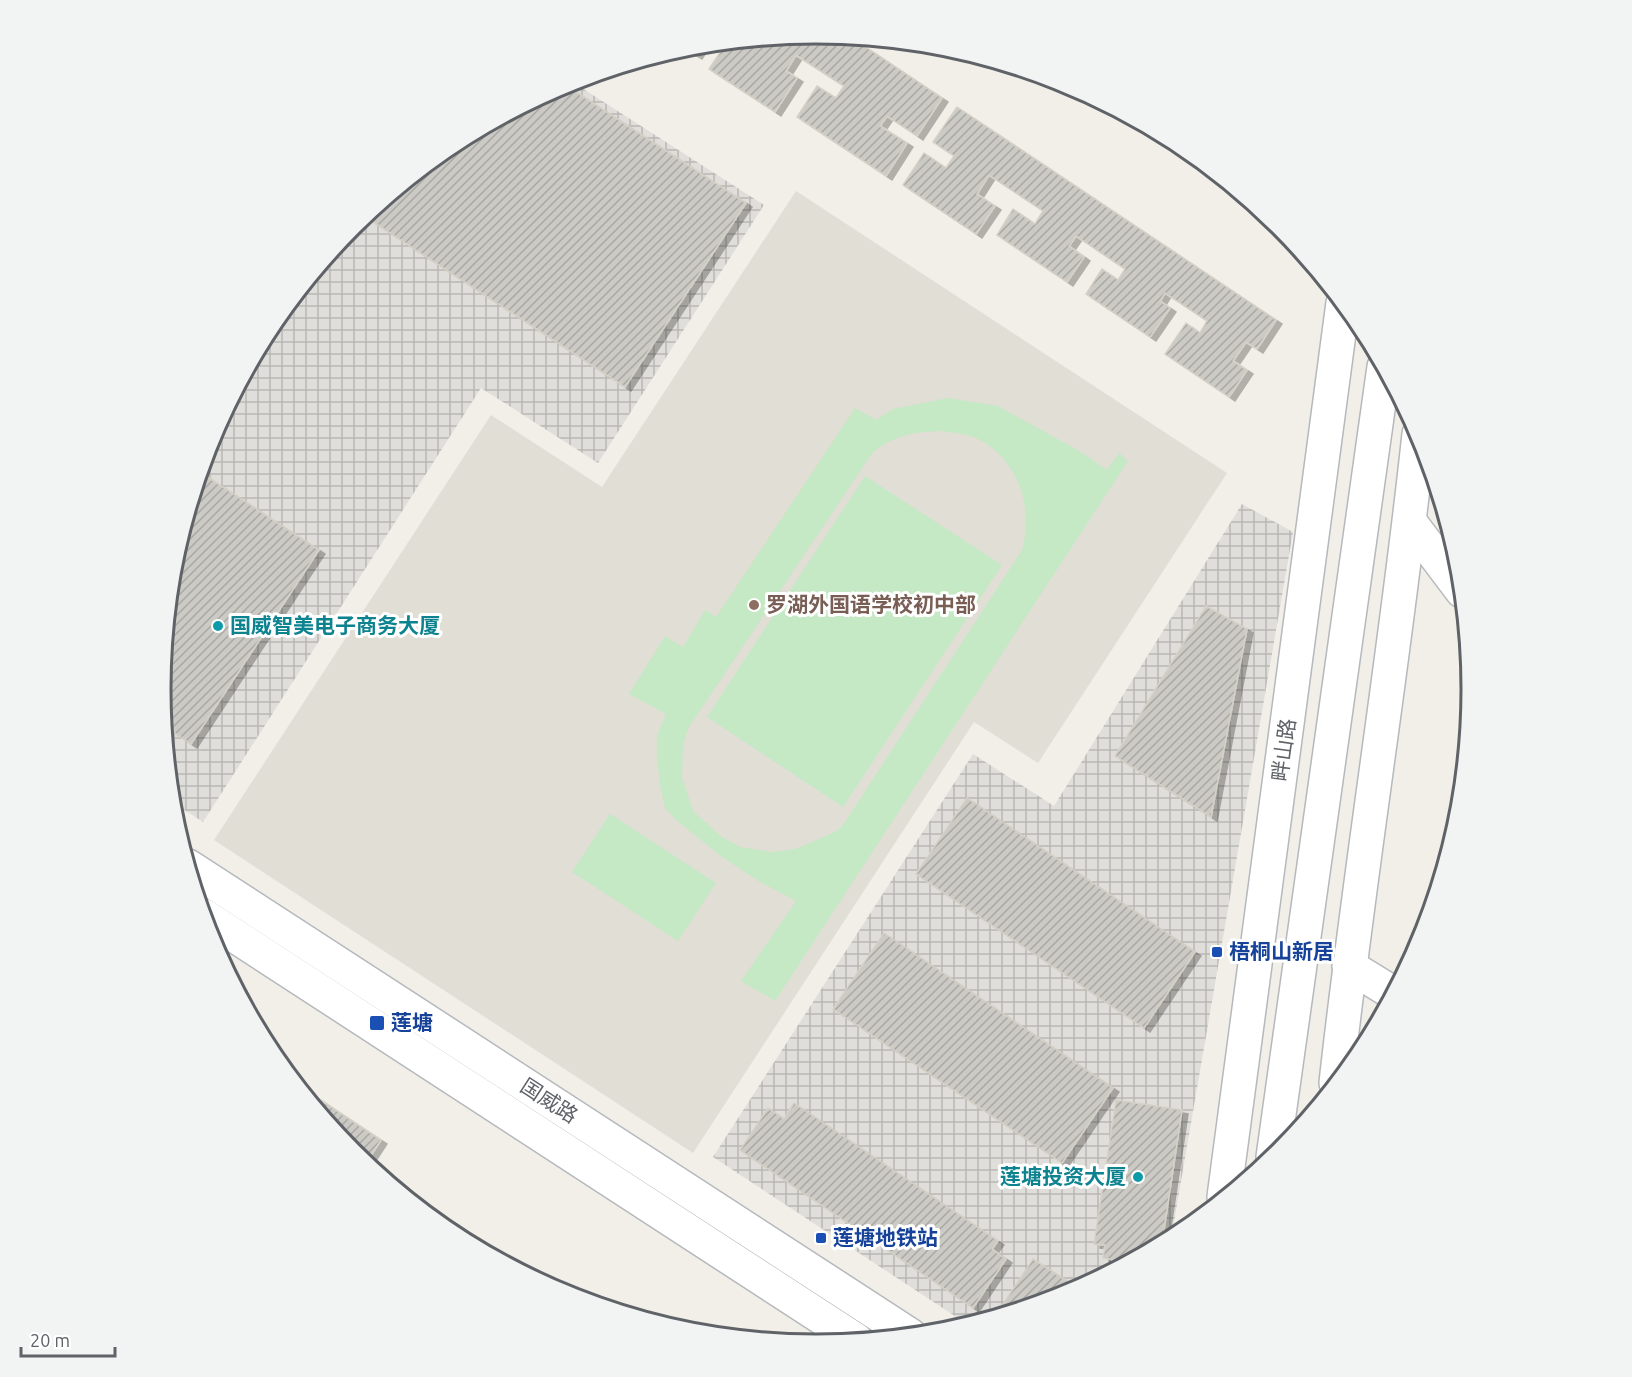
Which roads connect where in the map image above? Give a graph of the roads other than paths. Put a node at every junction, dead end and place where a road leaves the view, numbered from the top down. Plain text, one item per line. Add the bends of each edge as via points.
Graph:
1 (1341, 315) edge
2 (1382, 380) edge
3 (1417, 455) edge
4 (1410, 522) junction
5 (1451, 576) edge
6 (198, 873) edge
7 (215, 923) edge
8 (1349, 966) junction
9 (1386, 989) edge
10 (1338, 1067) edge
11 (1275, 1142) edge
12 (1225, 1186) edge
13 (899, 1328) edge
14 (845, 1333) edge

1 - 12 street, 畔山路
2 - 11 street
3 - 4 street
4 - 5 street
4 - 8 street
6 - 13 street, 国威路
7 - 14 street, 国威路
8 - 9 street
8 - 10 street

